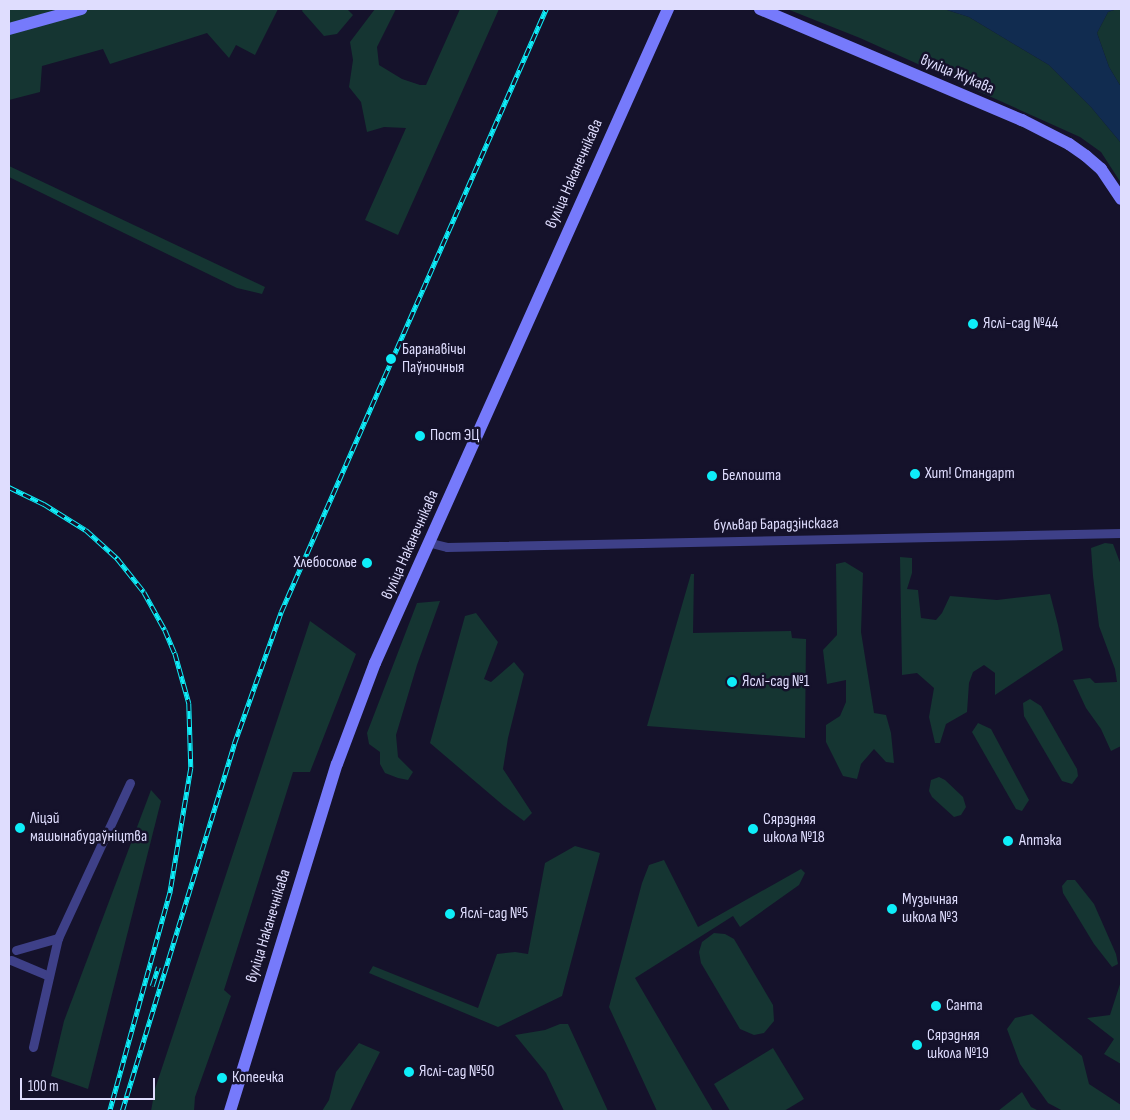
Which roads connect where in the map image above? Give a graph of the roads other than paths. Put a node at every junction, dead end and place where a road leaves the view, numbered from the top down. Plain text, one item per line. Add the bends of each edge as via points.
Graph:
1 (81, 9) edge
2 (668, 9) edge
3 (760, 9) edge
4 (9, 30) edge
5 (1121, 199) edge
6 (1121, 533) edge
7 (431, 543) junction
8 (130, 783) dead end
9 (58, 938) junction
10 (16, 950) dead end
11 (11, 960) dead end
12 (49, 976) junction
13 (33, 1048) dead end
14 (230, 1111) edge

1 - 4 main road
2 - 7 main road, вуліца Наканечнікава
3 - 5 main road, вуліца Жукава via 1030,124 1086,156 1100,169
6 - 7 street, бульвар Барадзінскага via 447,547
7 - 14 main road, вуліца Наканечнікава via 376,663 337,764
8 - 9 street
9 - 10 street
9 - 12 street
11 - 12 street
12 - 13 street

